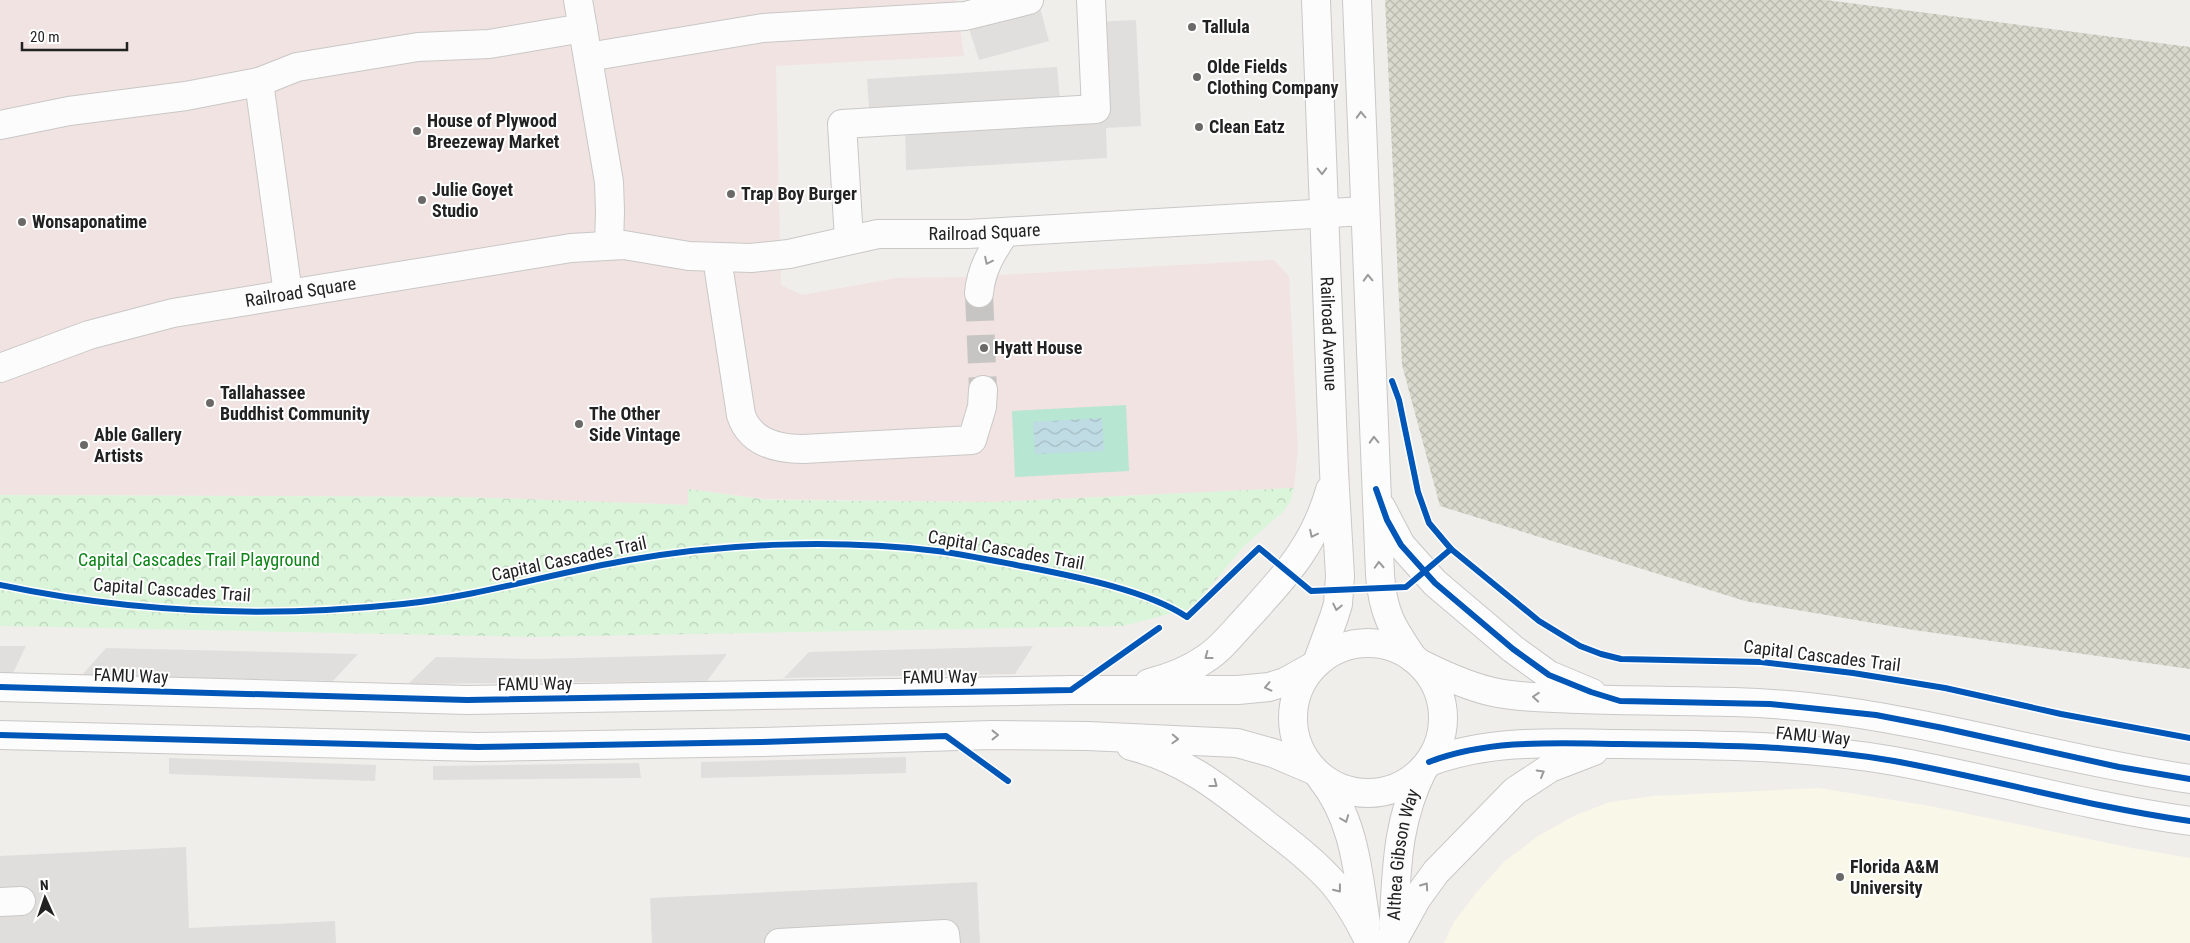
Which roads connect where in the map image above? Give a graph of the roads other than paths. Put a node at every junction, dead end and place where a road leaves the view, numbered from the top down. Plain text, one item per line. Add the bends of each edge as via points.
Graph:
1 (578, 0) edge
2 (1029, 0) edge
3 (1091, 0) edge
4 (1316, 0) edge
5 (1357, 0) edge
6 (583, 28) junction
7 (588, 57) junction
8 (258, 82) junction
9 (0, 125) edge
10 (1365, 211) junction
11 (1324, 213) junction
12 (1005, 232) junction
13 (850, 239) junction
14 (609, 245) junction
15 (717, 258) junction
16 (979, 293) tunnel mouth
17 (288, 294) junction
18 (0, 368) edge
19 (982, 390) tunnel mouth
20 (1334, 471) junction
21 (1376, 489) junction
22 (1417, 661) junction
23 (1314, 665) junction
24 (0, 687) edge
25 (1115, 690) junction
26 (1620, 701) junction
27 (0, 735) edge
28 (1088, 736) junction
29 (1628, 744) junction
30 (1426, 766) junction
31 (1316, 774) junction
32 (2190, 779) edge
33 (2190, 821) edge
34 (779, 943) edge
35 (946, 943) edge
36 (1370, 943) edge
37 (1392, 943) edge

1 - 6 street
2 - 7 street via 966,16 763,28
3 - 13 street via 1096,110 842,124
4 -> 11 street, Railroad Avenue
10 -> 5 street
6 - 7 street
6 - 8 street via 489,44 418,47 372,54 297,67
7 - 14 street via 609,182
8 - 9 street
8 - 17 street
10 - 11 street, Railroad Square
21 -> 10 street
11 - 12 street, Railroad Square
11 - 20 street, Railroad Avenue
12 - 13 street, Railroad Square via 892,233
12 -> 16 street via 987,260
13 - 15 street, Railroad Square via 789,254
14 - 15 street, Railroad Square
14 - 17 street, Railroad Square via 553,251
15 - 19 street via 741,415 752,435 772,445 793,449 972,440 982,407
17 - 18 street, Railroad Square via 133,323 89,335
20 -> 23 street, Railroad Avenue via 1338,604 1331,630
20 -> 25 street via 1325,506 1300,558 1220,647 1176,675
22 -> 21 street via 1391,624 1383,600
21 - 26 street via 1387,520 1401,545 1449,596 1549,675
22 - 23 street, FAMU Way via 1395,648 1364,643 1334,651
26 -> 22 street, FAMU Way via 1497,693 1452,679
22 - 30 street, FAMU Way via 1437,688 1443,707 1441,736
23 -> 25 street, FAMU Way via 1285,682 1253,690
23 - 31 street, FAMU Way via 1299,686 1292,719 1295,741
24 - 25 street, FAMU Way via 467,700
26 - 32 street, FAMU Way via 1770,704 1876,715 2119,768
27 -> 28 street, FAMU Way via 469,747 992,735
28 -> 31 street, FAMU Way via 1237,743 1273,753
28 -> 36 street via 1156,754 1211,782 1326,875 1354,912
29 - 30 street, FAMU Way via 1496,746 1462,751
29 - 33 street, FAMU Way via 1751,746 1858,756
37 -> 29 street via 1436,872 1520,787 1536,775 1564,762 1596,750
30 - 31 street, FAMU Way via 1396,788 1373,793 1340,788
30 - 37 street, Althea Gibson Way via 1410,796 1402,823
31 -> 36 street, Althea Gibson Way via 1340,808 1350,835
34 - 35 street via 945,934

